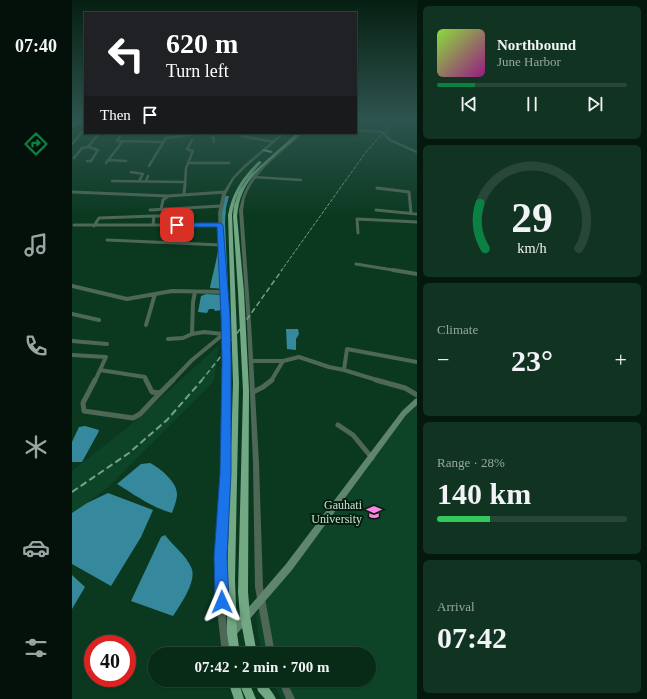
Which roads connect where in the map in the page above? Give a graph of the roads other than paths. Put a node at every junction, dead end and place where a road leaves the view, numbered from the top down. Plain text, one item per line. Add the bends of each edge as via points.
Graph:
1 (264, 150) edge
2 (80, 151) edge
3 (98, 151) edge
4 (116, 151) edge
5 (159, 151) edge
6 (192, 151) edge
7 (266, 151) edge
8 (279, 151) edge
9 (283, 151) edge
10 (271, 152) joint
11 (74, 158) dead end
12 (87, 161) dead end
13 (126, 161) dead end
14 (188, 163) junction
15 (229, 163) dead end
16 (149, 166) dead end
17 (131, 172) dead end
18 (148, 176) dead end
19 (168, 176) dead end
20 (254, 177) junction
21 (301, 180) dead end
22 (112, 181) dead end
23 (139, 181) junction
24 (146, 181) junction
25 (167, 182) junction
26 (185, 182) junction
27 (377, 188) dead end
28 (90, 190) dead end
29 (72, 192) edge
30 (225, 192) junction
31 (87, 193) junction
32 (184, 194) junction
33 (168, 196) junction
34 (221, 206) junction
35 (161, 209) junction
36 (150, 210) dead end
37 (376, 210) dead end
38 (411, 213) junction
39 (417, 214) edge
40 (154, 216) junction
41 (169, 216) dead end
42 (417, 222) edge
43 (74, 225) dead end
44 (153, 225) junction
45 (220, 225) junction
46 (94, 226) junction
47 (358, 233) dead end
48 (107, 240) dead end
49 (221, 244) junction
50 (356, 264) dead end
51 (417, 274) edge
52 (72, 286) edge
53 (195, 292) junction
54 (224, 292) junction
55 (155, 294) junction
56 (72, 314) edge
57 (99, 320) dead end
58 (146, 325) dead end
59 (225, 333) junction
60 (192, 334) junction
61 (168, 339) dead end
62 (72, 341) edge
63 (107, 344) dead end
64 (72, 355) edge
65 (251, 361) junction
66 (283, 361) junction
67 (417, 362) edge
68 (100, 370) junction
69 (344, 370) junction
70 (253, 392) junction
71 (160, 394) junction
72 (417, 395) edge
73 (417, 401) edge
74 (338, 425) dead end
75 (372, 458) junction
76 (260, 599) junction
77 (246, 616) junction
78 (232, 633) junction
79 (225, 647) edge
80 (234, 647) edge
81 (251, 647) edge
82 (270, 647) edge
83 (237, 687) edge
84 (241, 687) edge
85 (262, 687) edge
86 (264, 687) edge
87 (285, 687) edge
88 (239, 699) edge
89 (251, 699) edge
90 (266, 699) edge
91 (271, 699) edge
92 (291, 699) edge

1 - 30 street via 238,173
2 - 11 street
3 - 12 street via 91,161
4 - 13 street via 107,162
5 - 16 street
6 - 14 street
7 - 10 highway
8 - 77 highway via 251,176 241,191 236,211 246,391 243,564
9 - 20 street
10 - 78 highway via 241,181 233,198 230,215 237,414 232,533
14 - 15 street
14 - 26 street
17 - 23 street via 143,174
18 - 24 street
19 - 25 street
20 - 21 street
20 - 65 street via 246,189 241,210
22 - 23 street
23 - 24 street
24 - 25 street
25 - 26 street
26 - 32 street
27 - 38 street via 409,192
28 - 31 street
29 - 31 street
30 - 32 street
30 - 34 street
31 - 33 street
32 - 33 street
33 - 35 street via 163,200
34 - 35 street
34 - 45 street
35 - 36 street
37 - 38 street
38 - 39 street
40 - 41 street
40 - 44 street
40 - 46 street via 99,218
42 - 47 street via 357,219
43 - 46 street
44 - 45 street
44 - 46 street
45 - 49 street
48 - 49 street
49 - 54 street
50 - 51 street
52 - 55 street via 127,299
53 - 54 street
53 - 55 street
53 - 60 street
54 - 59 street
55 - 58 street
56 - 57 street
59 - 60 street
59 - 71 street via 192,360
59 - 79 street via 226,473 221,557
60 - 61 street via 188,337
62 - 63 street
64 - 68 street via 106,357
65 - 66 street
65 - 70 street
66 - 69 street via 299,358
66 - 70 street via 266,386
67 - 69 street via 347,349
68 - 71 street via 145,377 152,392
68 - 71 street via 83,403 84,410 133,418
69 - 72 street via 405,388
70 - 76 street
73 - 75 main road via 404,413
74 - 75 street via 348,429
75 - 76 main road via 289,566
76 - 77 main road
76 - 82 street
77 - 78 main road
77 - 81 highway
78 - 80 highway
83 - 88 highway
84 - 89 highway
85 - 90 highway
86 - 91 highway
87 - 92 street

